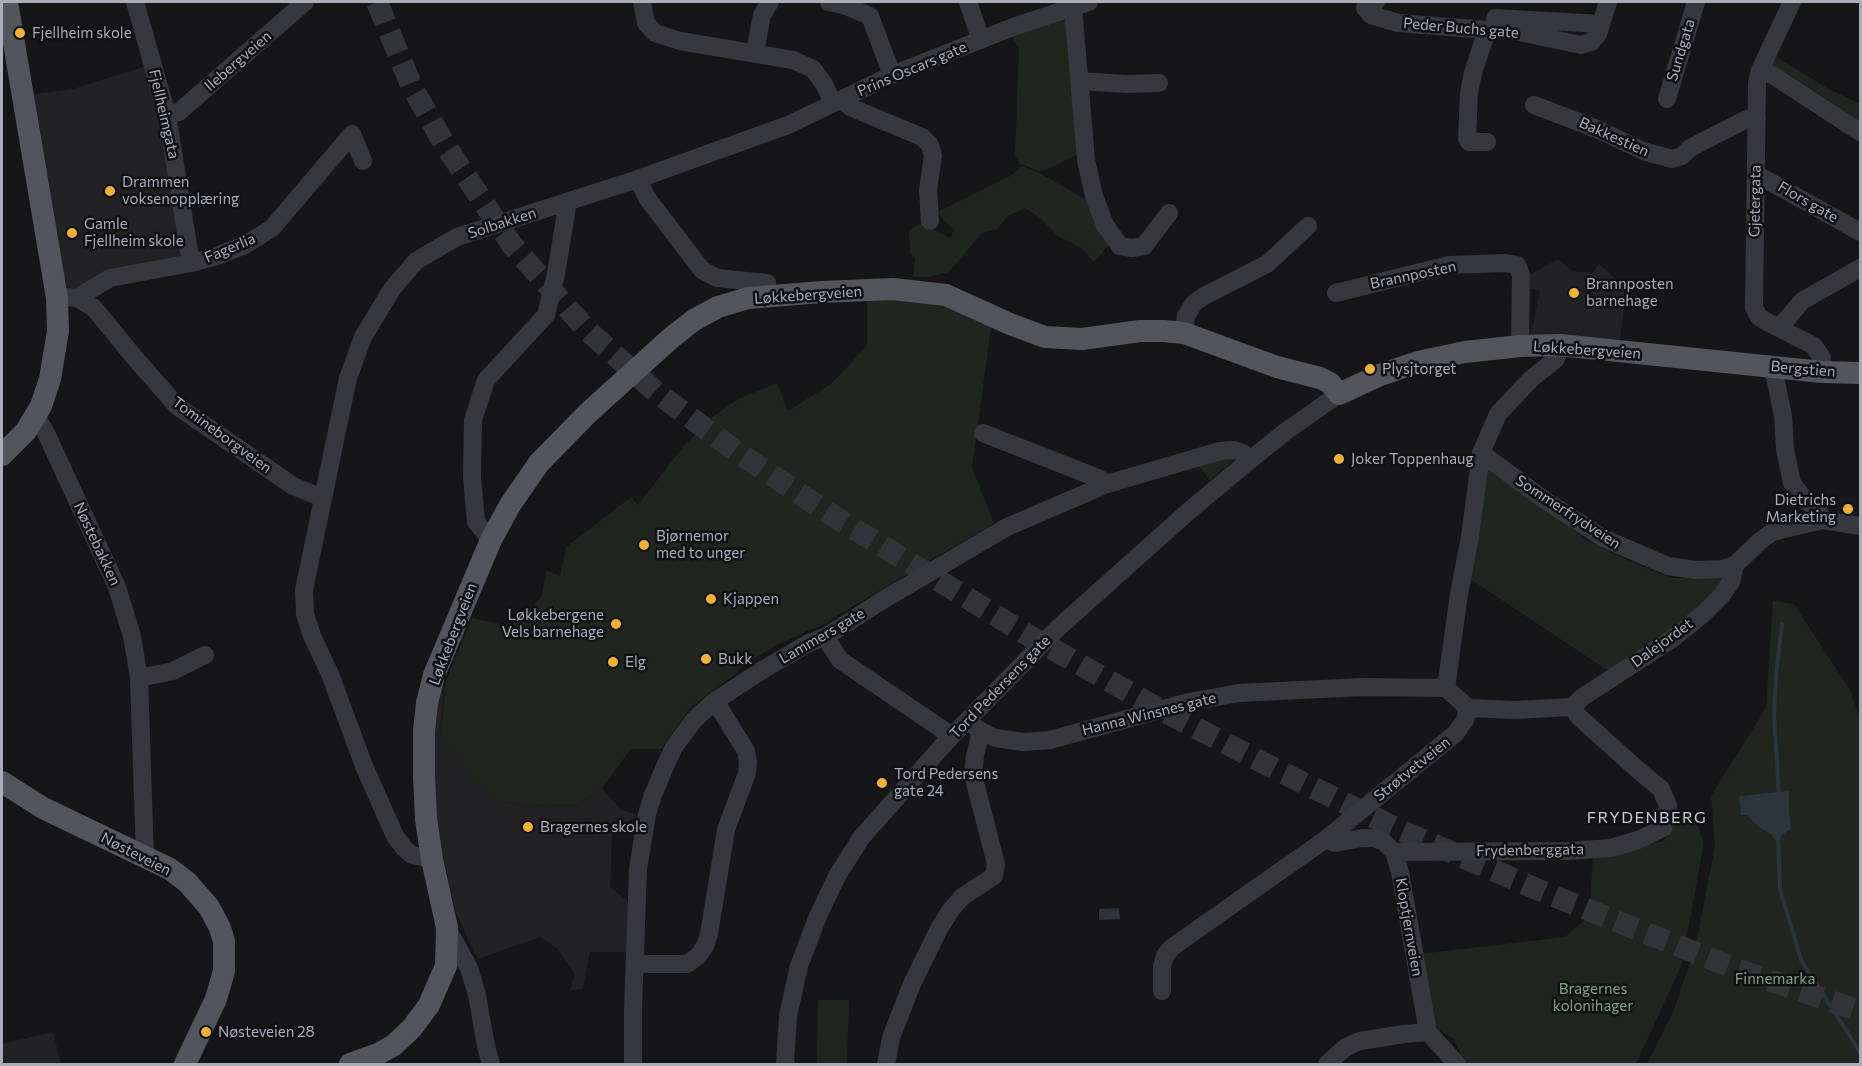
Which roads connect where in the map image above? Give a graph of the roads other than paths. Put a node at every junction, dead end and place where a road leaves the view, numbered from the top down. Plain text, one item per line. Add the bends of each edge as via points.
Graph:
1 (7, 2) edge
2 (135, 2) edge
3 (305, 2) edge
4 (642, 2) edge
5 (770, 2) edge
6 (829, 2) edge
7 (968, 2) edge
8 (1608, 2) edge
9 (1696, 2) edge
10 (1792, 2) edge
11 (1081, 4) edge
12 (1374, 9) edge
13 (1601, 24) junction
14 (1487, 30) junction
15 (981, 40) junction
16 (755, 52) junction
17 (1760, 70) junction
18 (892, 75) junction
19 (1079, 81) junction
20 (1159, 83) dead end
21 (1666, 99) dead end
22 (838, 101) junction
23 (1534, 105) dead end
24 (167, 116) junction
25 (1757, 119) junction
26 (1860, 132) edge
27 (1487, 142) dead end
28 (363, 161) dead end
29 (1756, 174) junction
30 (638, 179) junction
31 (568, 201) junction
32 (1169, 213) dead end
33 (930, 221) dead end
34 (1308, 226) dead end
35 (1860, 232) edge
36 (191, 263) junction
37 (1860, 268) edge
38 (1336, 293) dead end
39 (769, 296) junction
40 (67, 298) junction
41 (1779, 328) junction
42 (1184, 333) junction
43 (1560, 345) junction
44 (1520, 346) junction
45 (1745, 364) joint
46 (1773, 367) junction
47 (1822, 372) junction
48 (1860, 373) edge
49 (1339, 394) junction
50 (36, 416) junction
51 (983, 433) dead end
52 (1481, 453) junction
53 (2, 455) edge
54 (1250, 460) junction
55 (1107, 484) junction
56 (322, 498) junction
57 (1823, 520) junction
58 (1860, 526) edge
59 (491, 540) junction
60 (1735, 565) junction
61 (825, 637) junction
62 (205, 655) dead end
63 (140, 678) junction
64 (1446, 688) junction
65 (715, 701) junction
66 (1573, 707) junction
67 (1468, 708) junction
68 (974, 726) junction
69 (952, 736) junction
70 (2, 782) edge
71 (1326, 839) junction
72 (1394, 852) junction
73 (145, 857) junction
74 (432, 859) junction
75 (447, 928) junction
76 (635, 964) junction
77 (1161, 991) dead end
78 (1428, 1032) junction
79 (185, 1065) edge
80 (350, 1065) edge
81 (491, 1065) edge
82 (633, 1065) edge
83 (785, 1065) edge
84 (886, 1065) edge
85 (1327, 1065) edge
86 (1457, 1065) edge

1 - 40 main road
2 - 24 street, Fjellheimgata
3 - 24 street, Ilebergveien via 178,112
4 - 16 street via 646,23 655,33 680,41
5 - 16 street via 762,15
6 - 18 street via 870,16
7 - 15 street, Prins Oscars gate
8 - 13 street, Peder Buchs gate
9 - 21 street, Sundgata
10 - 17 street, Gjetergata
11 - 15 street, Prins Oscars gate
11 - 19 street via 1076,26
12 - 13 street, Peder Buchs gate via 1397,15
12 - 14 street, Peder Buchs gate via 1398,23
13 - 14 street, Peder Buchs gate via 1591,42 1581,45 1510,30
14 - 27 street via 1469,93 1467,138 1469,142
15 - 18 street, Prins Oscars gate
16 - 22 street via 793,60 813,69
17 - 25 street, Gjetergata
17 - 26 street
18 - 22 street, Prins Oscars gate
19 - 20 street
19 - 32 street via 1088,169 1094,196 1112,237 1120,246 1144,246
22 - 30 street, Solbakken via 788,125
22 - 33 street, Prins Oscars gate via 922,136 930,145
23 - 25 street, Bakkestien via 1643,151 1672,159 1747,119
24 - 36 street, Fjellheimgata
25 - 29 street, Gjetergata
28 - 36 street, Fagerlia via 352,134 272,228 245,245
29 - 35 street, Flors gate
29 - 41 street, Gjetergata via 1754,308 1759,317
30 - 31 street, Solbakken
30 - 39 street via 647,198 702,270 717,278 766,283
31 - 56 street, Solbakken via 457,237 416,261 392,289 353,361
31 - 59 street via 546,315 486,380 473,420 476,522
34 - 42 street via 1267,264 1194,303 1186,316
36 - 40 street, Fagerlia via 110,278
37 - 41 street via 1802,301
38 - 44 street, Brannposten via 1449,264 1517,265 1521,275
39 - 42 main road, Løkkebergveien via 893,290 946,295 1045,337 1082,339 1140,331
39 - 59 main road, Løkkebergveien via 718,307 662,345 539,463
40 - 50 main road via 48,388
40 - 56 street, Tomineborgveien via 94,308 177,406 293,486
41 - 47 street, Gjetergata via 1814,346 1822,358
42 - 49 main road, Løkkebergveien via 1277,367 1320,378
43 - 44 main road, Løkkebergveien
43 - 45 main road, Løkkebergveien
43 - 52 street via 1556,358 1498,414
44 - 49 main road, Løkkebergveien via 1465,351 1418,362
45 - 46 main road, Bergstien
46 - 47 main road, Bergstien
46 - 57 street via 1792,483
47 - 48 main road, Bergstien
49 - 54 street, Tord Pedersens gate
50 - 53 main road
50 - 63 street, Nøstebakken via 117,587
51 - 55 street
52 - 60 street, Sommerfrydveien via 1543,499 1615,544 1650,560 1683,569
52 - 64 street
54 - 55 street, Lammers gate via 1234,450 1220,451
54 - 68 street, Tord Pedersens gate via 1058,628
55 - 61 street, Lammers gate via 1007,527
56 - 74 street via 304,590 305,614 364,766 396,836 412,855
57 - 58 street
57 - 60 street via 1771,533
59 - 74 main road, Løkkebergveien via 442,652 427,703 424,775
60 - 66 street, Dalejordet via 1731,582 1702,615
61 - 65 street, Lammers gate
61 - 69 street via 840,660
62 - 63 street via 173,671
63 - 73 street, Nøstebakken
64 - 67 street
64 - 68 street, Hanna Winsnes gate via 1362,687 1239,693 1189,702 1050,740 1009,741
65 - 76 street, Lammers gate via 694,720 674,747 647,814 638,870
65 - 76 street via 746,751 748,763 726,830 709,934 698,956 687,964
66 - 67 street
66 - 72 street, Frydenberggata via 1578,716 1661,789 1668,806 1663,828 1611,848
67 - 71 street, Strøtvetveien via 1456,733
68 - 69 street, Tord Pedersens gate
68 - 84 street via 973,775 996,864 994,876 962,897 939,929 911,986 891,1038
69 - 83 street, Tord Pedersens gate via 861,838 837,876 799,966 788,1016
70 - 73 main road, Nøsteveien via 43,808
71 - 72 street via 1335,843 1374,837
71 - 77 street, Strøtvetveien via 1171,948 1162,966
72 - 78 street, Kloptjernveien
73 - 79 main road, Nøsteveien via 170,869 197,892 218,922 224,941 220,989
74 - 75 main road, Løkkebergveien
75 - 80 main road, Løkkebergveien via 446,966 421,1017 393,1045
75 - 81 street via 469,968
76 - 82 street, Lammers gate
78 - 85 street via 1360,1041 1346,1047
78 - 86 street

